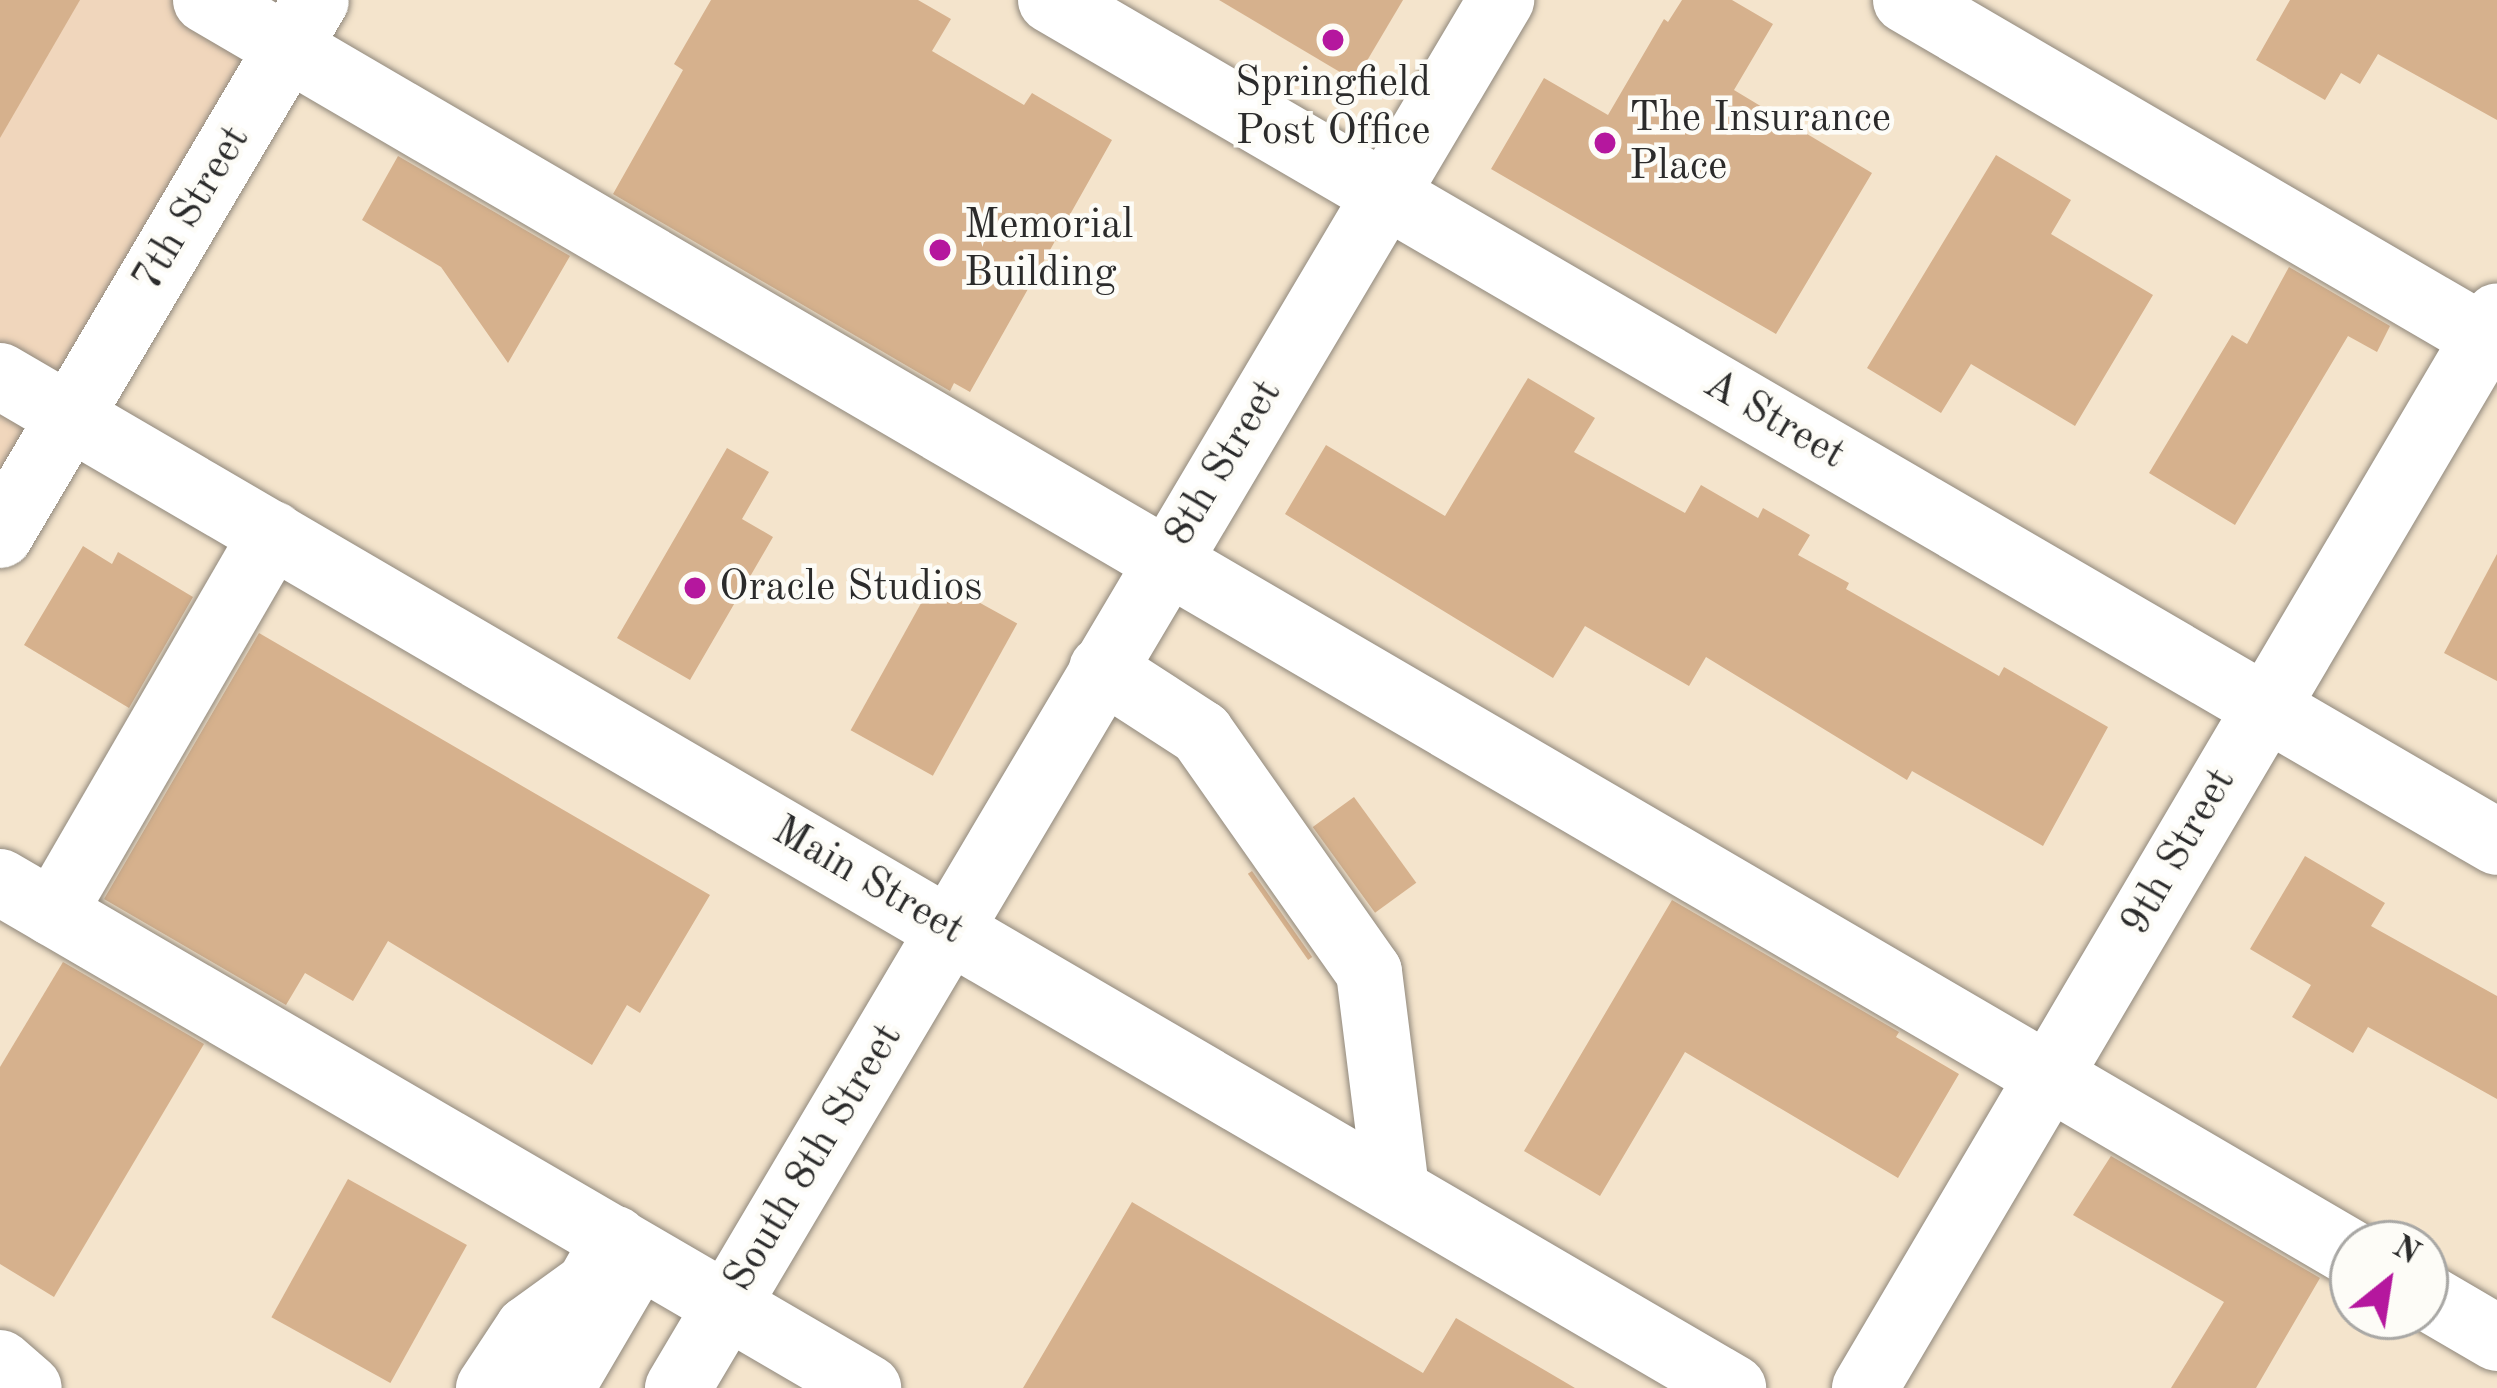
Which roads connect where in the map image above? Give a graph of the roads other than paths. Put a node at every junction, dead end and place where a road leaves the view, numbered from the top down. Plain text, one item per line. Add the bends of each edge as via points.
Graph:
1 (206, 0) edge
2 (1051, 0) edge
3 (1501, 0) edge
4 (1906, 0) edge
5 (302, 24) edge
6 (1383, 194) junction
7 (2493, 333) edge
8 (0, 376) edge
9 (68, 417) junction
10 (273, 534) junction
11 (0, 535) edge
12 (1167, 558) junction
13 (1102, 669) junction
14 (2264, 707) junction
15 (2497, 842) edge
16 (26, 897) edge
17 (951, 929) junction
18 (2048, 1077) junction
19 (1396, 1189) junction
20 (2329, 1240) edge
21 (627, 1246) junction
22 (727, 1304) junction
23 (2449, 1310) edge
24 (2497, 1338) edge
25 (0, 1363) edge
26 (28, 1388) edge
27 (489, 1388) edge
28 (561, 1388) edge
29 (677, 1388) edge
30 (868, 1388) edge
31 (1733, 1388) edge
32 (1865, 1388) edge

1 - 5 street
2 - 6 street, A Street
3 - 6 street, 8th Street
4 - 7 street
5 - 9 street, 7th Street
5 - 12 street
6 - 12 street, 8th Street
6 - 14 street, A Street
7 - 14 street, 9th Street
8 - 9 street, Main Street
9 - 10 street, Main Street
9 - 11 street, 7th Street
10 - 16 street
10 - 17 street, Main Street
12 - 13 street, 8th Street
12 - 18 street
13 - 17 street, 8th Street
13 - 19 street via 1201,734 1369,972
14 - 15 street, A Street
14 - 18 street, 9th Street
16 - 21 street
17 - 19 street, Main Street
17 - 22 street, South 8th Street
18 - 20 street
18 - 32 street, 9th Street
19 - 31 street, Main Street
21 - 22 street
21 - 27 street via 528,1329
21 - 28 street
22 - 29 street, South 8th Street
22 - 30 street
23 - 24 street
25 - 26 street

